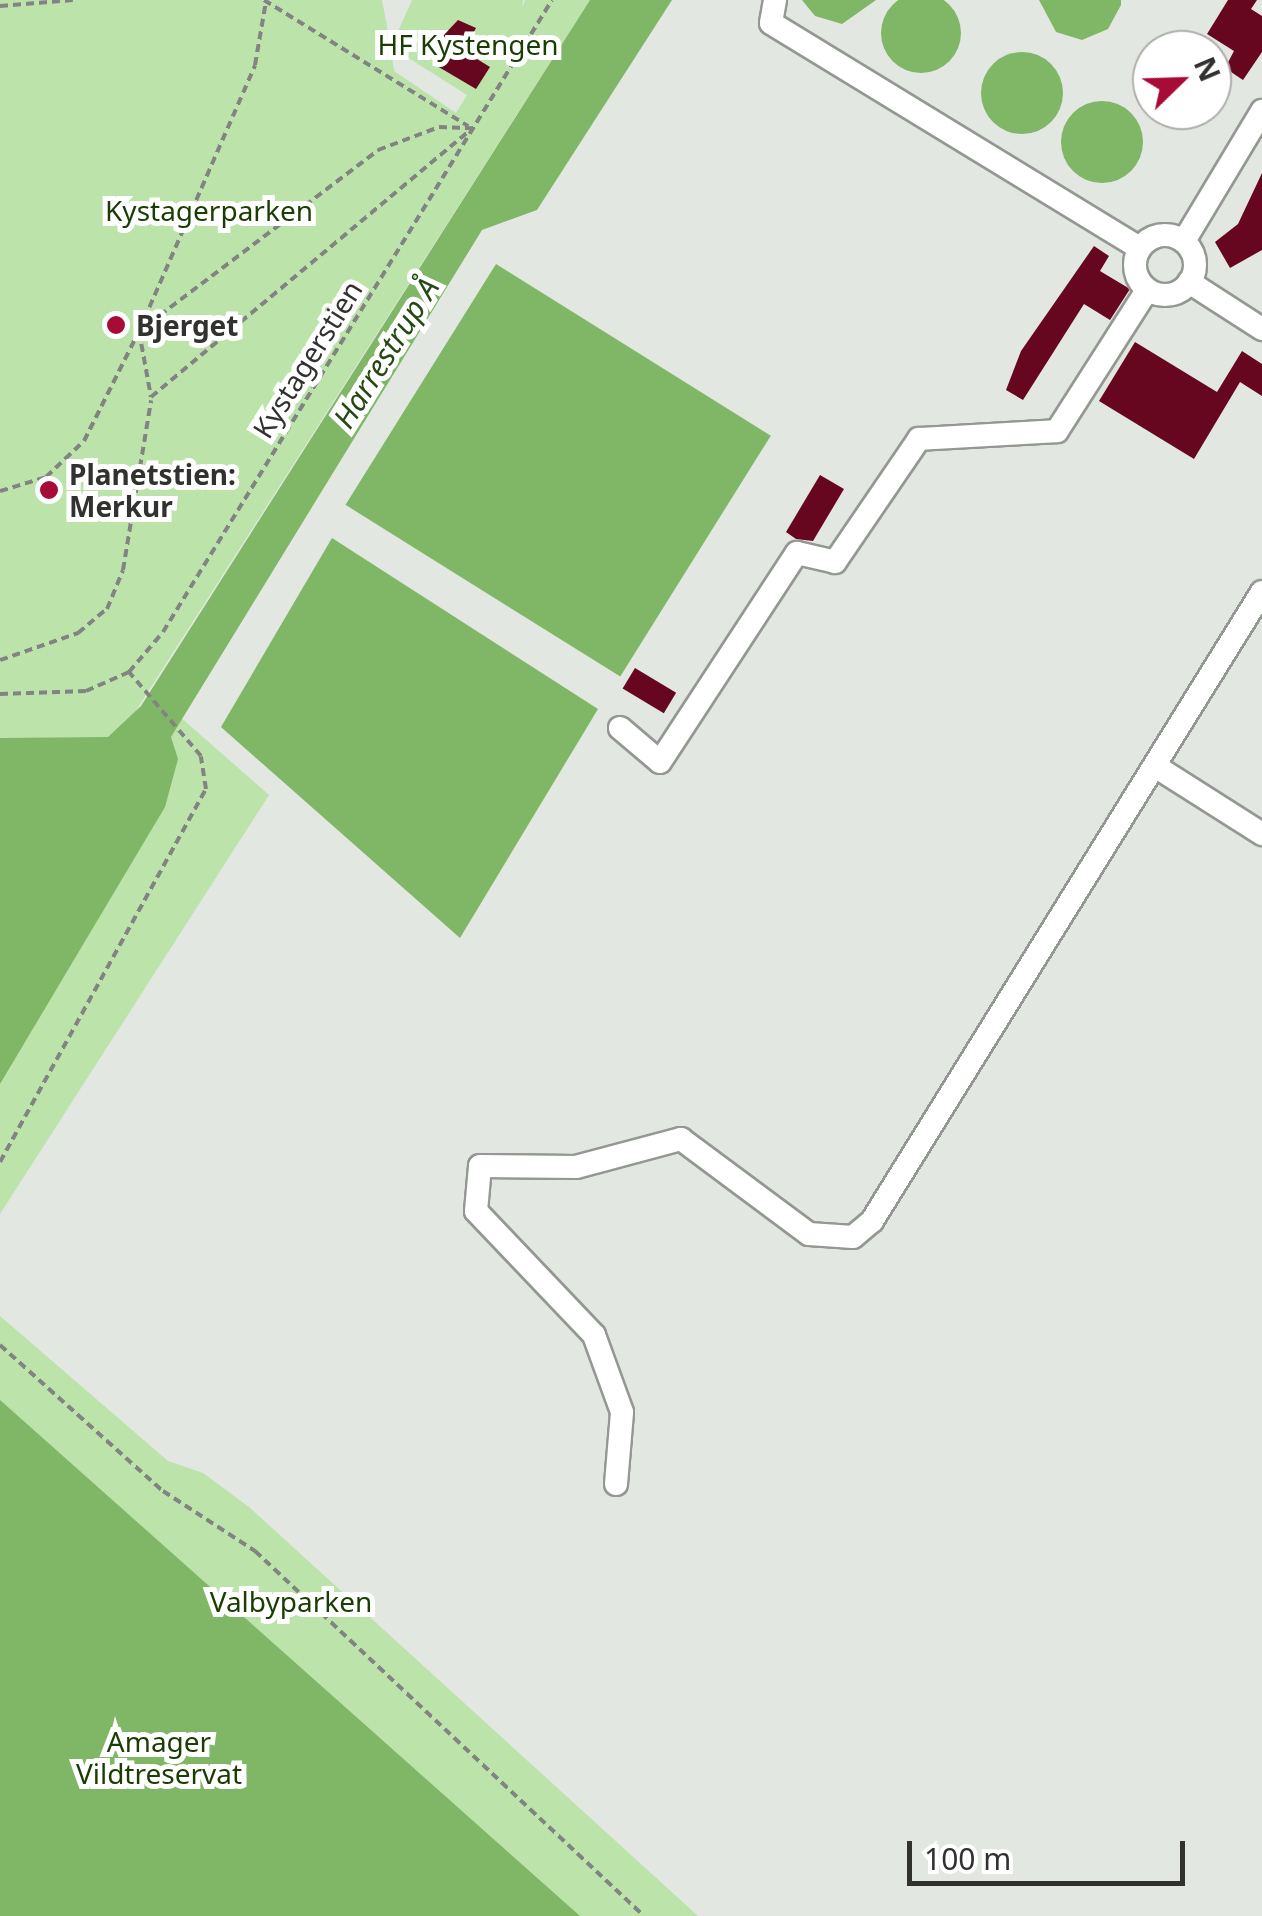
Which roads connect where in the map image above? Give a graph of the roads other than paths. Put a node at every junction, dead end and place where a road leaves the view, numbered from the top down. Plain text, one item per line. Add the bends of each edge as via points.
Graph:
1 (775, 0) edge
2 (1262, 111) edge
3 (1184, 241) junction
4 (1139, 248) junction
5 (1190, 282) junction
6 (1148, 290) junction
7 (1262, 329) edge
8 (1262, 592) edge
9 (620, 728) dead end
10 (1154, 766) junction
11 (1262, 834) edge
12 (616, 1484) dead end

1 - 4 lane via 771,23
2 - 3 lane
3 - 4 lane via 1155,236
3 - 5 lane via 1195,265
4 - 6 lane via 1134,266
5 - 6 lane via 1166,295
5 - 7 lane
6 - 9 lane via 1057,431 919,439 835,562 796,553 660,762
8 - 10 lane
10 - 11 lane
10 - 12 lane via 872,1221 853,1237 808,1234 681,1139 576,1167 478,1166 476,1211 594,1335 622,1412

